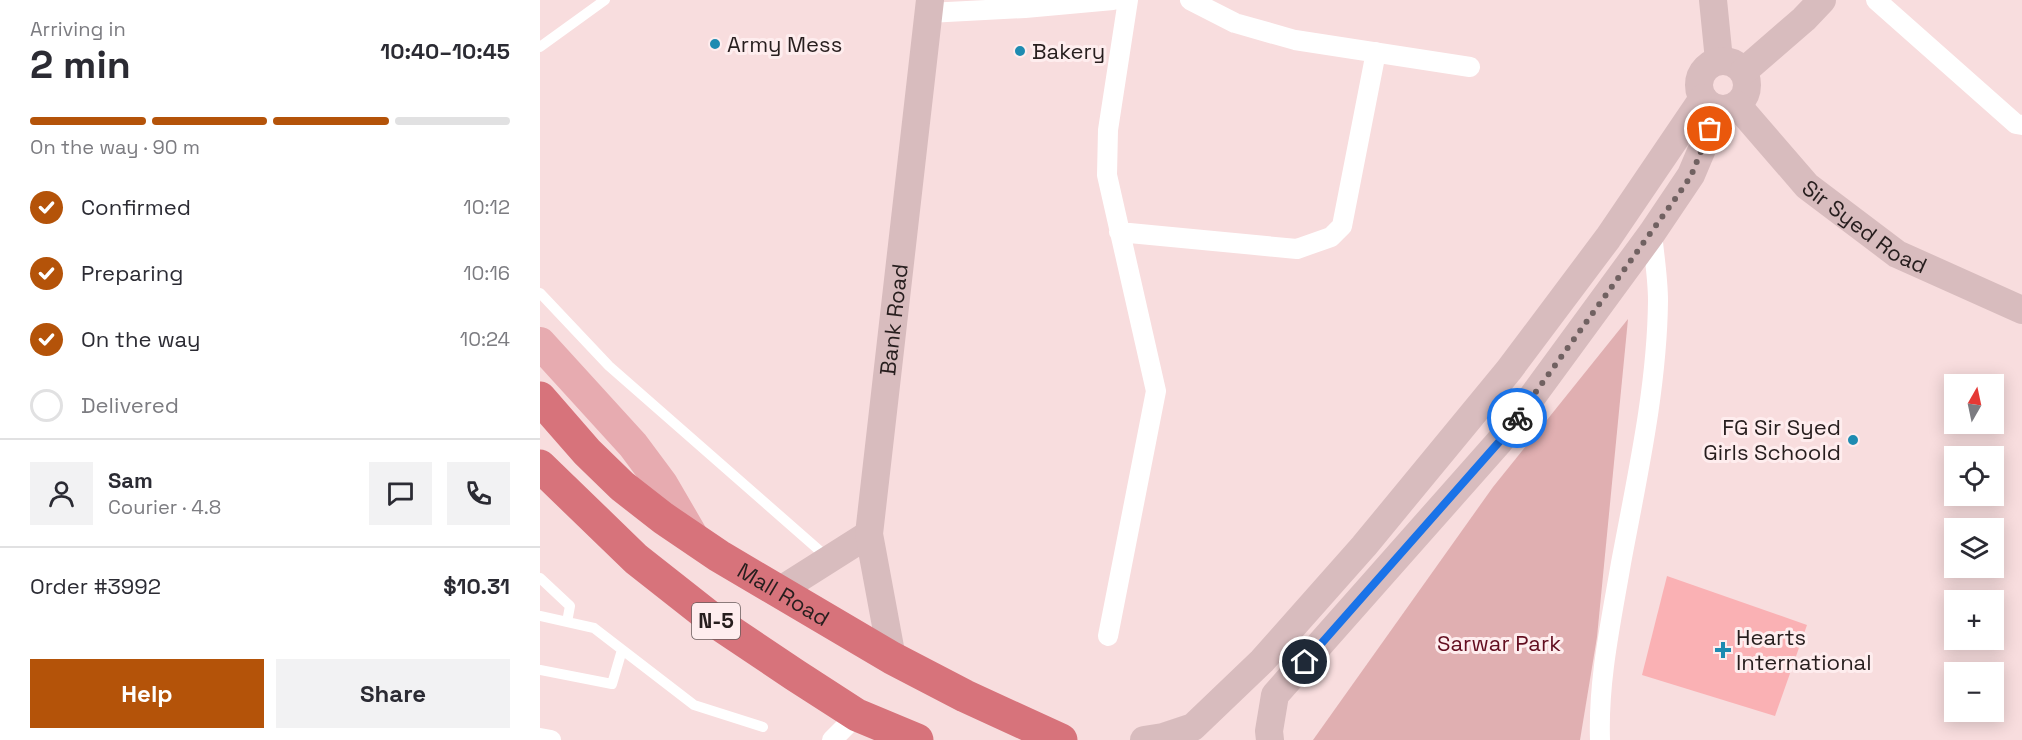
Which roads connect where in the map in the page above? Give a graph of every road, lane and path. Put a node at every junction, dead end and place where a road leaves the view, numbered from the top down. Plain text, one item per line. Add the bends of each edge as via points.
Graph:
1 (605, 0) edge
2 (1113, 0) edge
3 (1128, 0) edge
4 (1190, 0) edge
5 (1713, 0) edge
6 (1822, 0) edge
7 (1876, 0) edge
8 (929, 7) edge
9 (540, 47) edge
10 (1376, 52) junction
11 (1731, 66) junction
12 (1470, 67) dead end
13 (1720, 104) junction
14 (2022, 125) edge
15 (1119, 232) junction
16 (1652, 232) junction
17 (540, 293) edge
18 (2022, 310) edge
19 (540, 342) edge
20 (540, 398) edge
21 (540, 466) edge
22 (869, 534) junction
23 (694, 539) junction
24 (828, 560) junction
25 (540, 578) edge
26 (779, 591) junction
27 (540, 616) edge
28 (567, 622) junction
29 (1108, 636) dead end
30 (622, 650) junction
31 (892, 658) junction
32 (540, 670) edge
33 (858, 715) junction
34 (763, 726) dead end
35 (540, 738) edge
36 (551, 740) edge
37 (832, 740) edge
38 (917, 740) edge
39 (1061, 740) edge
40 (1144, 740) edge
41 (1270, 740) edge
42 (1600, 740) edge

1 - 9 lane
2 - 8 street via 1025,8
3 - 15 street via 1108,130 1107,175
4 - 10 street via 1235,23 1295,40
5 - 11 street
6 - 11 street via 1804,20
7 - 14 street via 2016,124
8 - 22 street, Bank Road
10 - 12 street
10 - 15 street via 1342,226 1331,237 1297,249
11 - 13 street via 1748,80 1748,89 1744,98
11 - 13 street via 1710,64 1699,80 1699,90
13 - 16 street via 1691,176
13 - 18 street, Sir Syed Road via 1807,186 1897,254
13 - 40 street via 1608,238 1509,370 1364,546 1262,660 1193,727
15 - 29 street via 1156,391
16 - 41 street via 1499,442 1275,695
16 - 42 street via 1658,299 1654,363 1647,418 1601,643
17 - 24 lane via 609,366
19 - 23 main road via 633,445 662,484
20 - 23 highway, Mall Road / N-5 via 622,486
21 - 33 highway, N-5 via 645,566 716,622
22 - 24 street
22 - 31 street, Bank Road
23 - 26 highway, Mall Road / N-5
24 - 26 street
25 - 28 lane via 570,606
26 - 31 highway, Mall Road / N-5
27 - 28 lane
28 - 30 lane via 594,628
30 - 32 lane via 612,684
30 - 34 lane via 694,705
31 - 39 highway, Mall Road / N-5
33 - 37 street
33 - 38 highway, N-5
35 - 36 street

